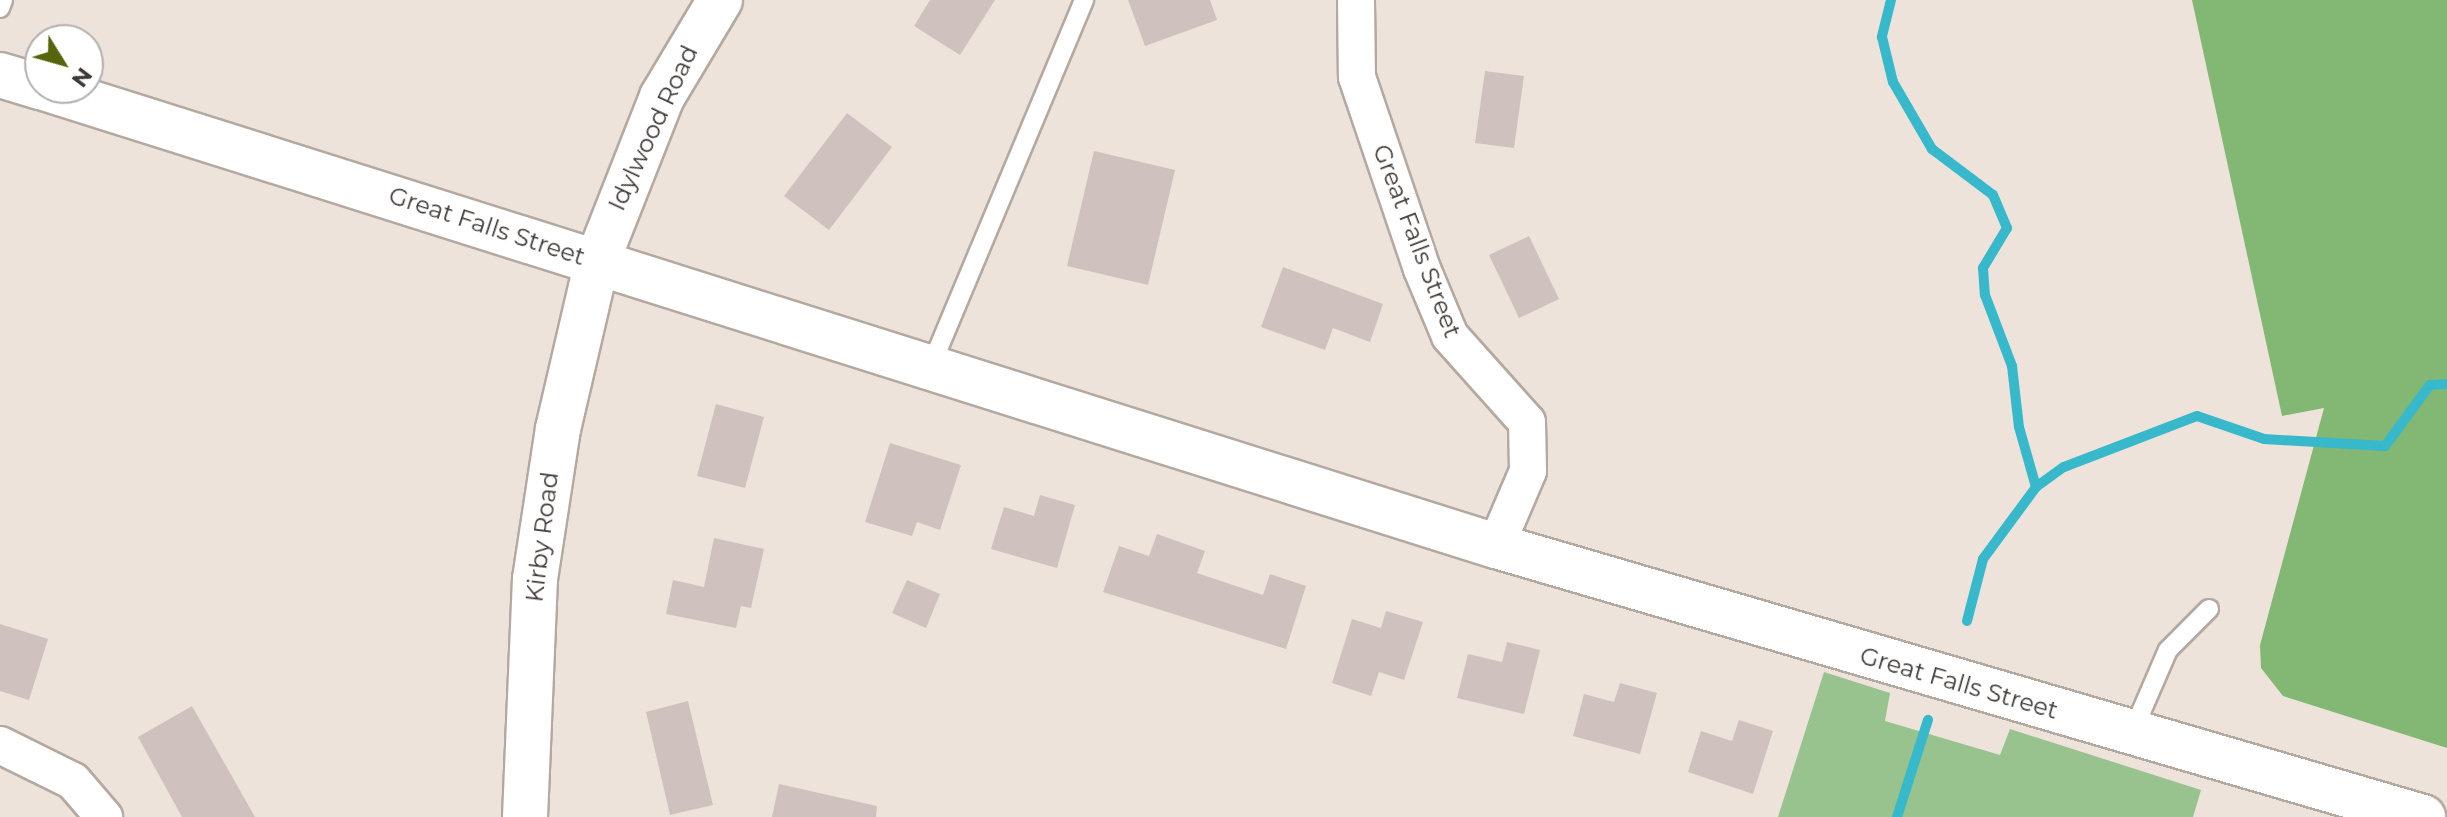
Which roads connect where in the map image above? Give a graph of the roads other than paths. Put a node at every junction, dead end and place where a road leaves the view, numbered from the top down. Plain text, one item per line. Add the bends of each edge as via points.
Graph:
1 (3, 0) edge
2 (720, 0) edge
3 (1084, 0) edge
4 (1356, 0) edge
5 (0, 8) edge
6 (0, 75) edge
7 (24, 82) edge
8 (96, 104) edge
9 (597, 262) junction
10 (931, 366) junction
11 (1496, 546) junction
12 (2209, 609) dead end
13 (2132, 733) junction
14 (0, 745) edge
15 (104, 817) edge
16 (525, 817) edge
17 (2423, 817) edge

1 - 5 lane
2 - 9 main road, Idylwood Road via 662,97
3 - 10 lane
4 - 11 street, Great Falls Street via 1357,77 1428,283 1465,358 1527,422 1528,471
6 - 7 main road, Great Falls Street
8 - 9 main road, Great Falls Street
9 - 10 main road, Great Falls Street
9 - 16 main road, Kirby Road via 549,475 535,579
10 - 11 main road, Great Falls Street
11 - 13 main road, Great Falls Street
12 - 13 lane via 2168,650
13 - 17 main road, Great Falls Street
14 - 15 street via 73,781

